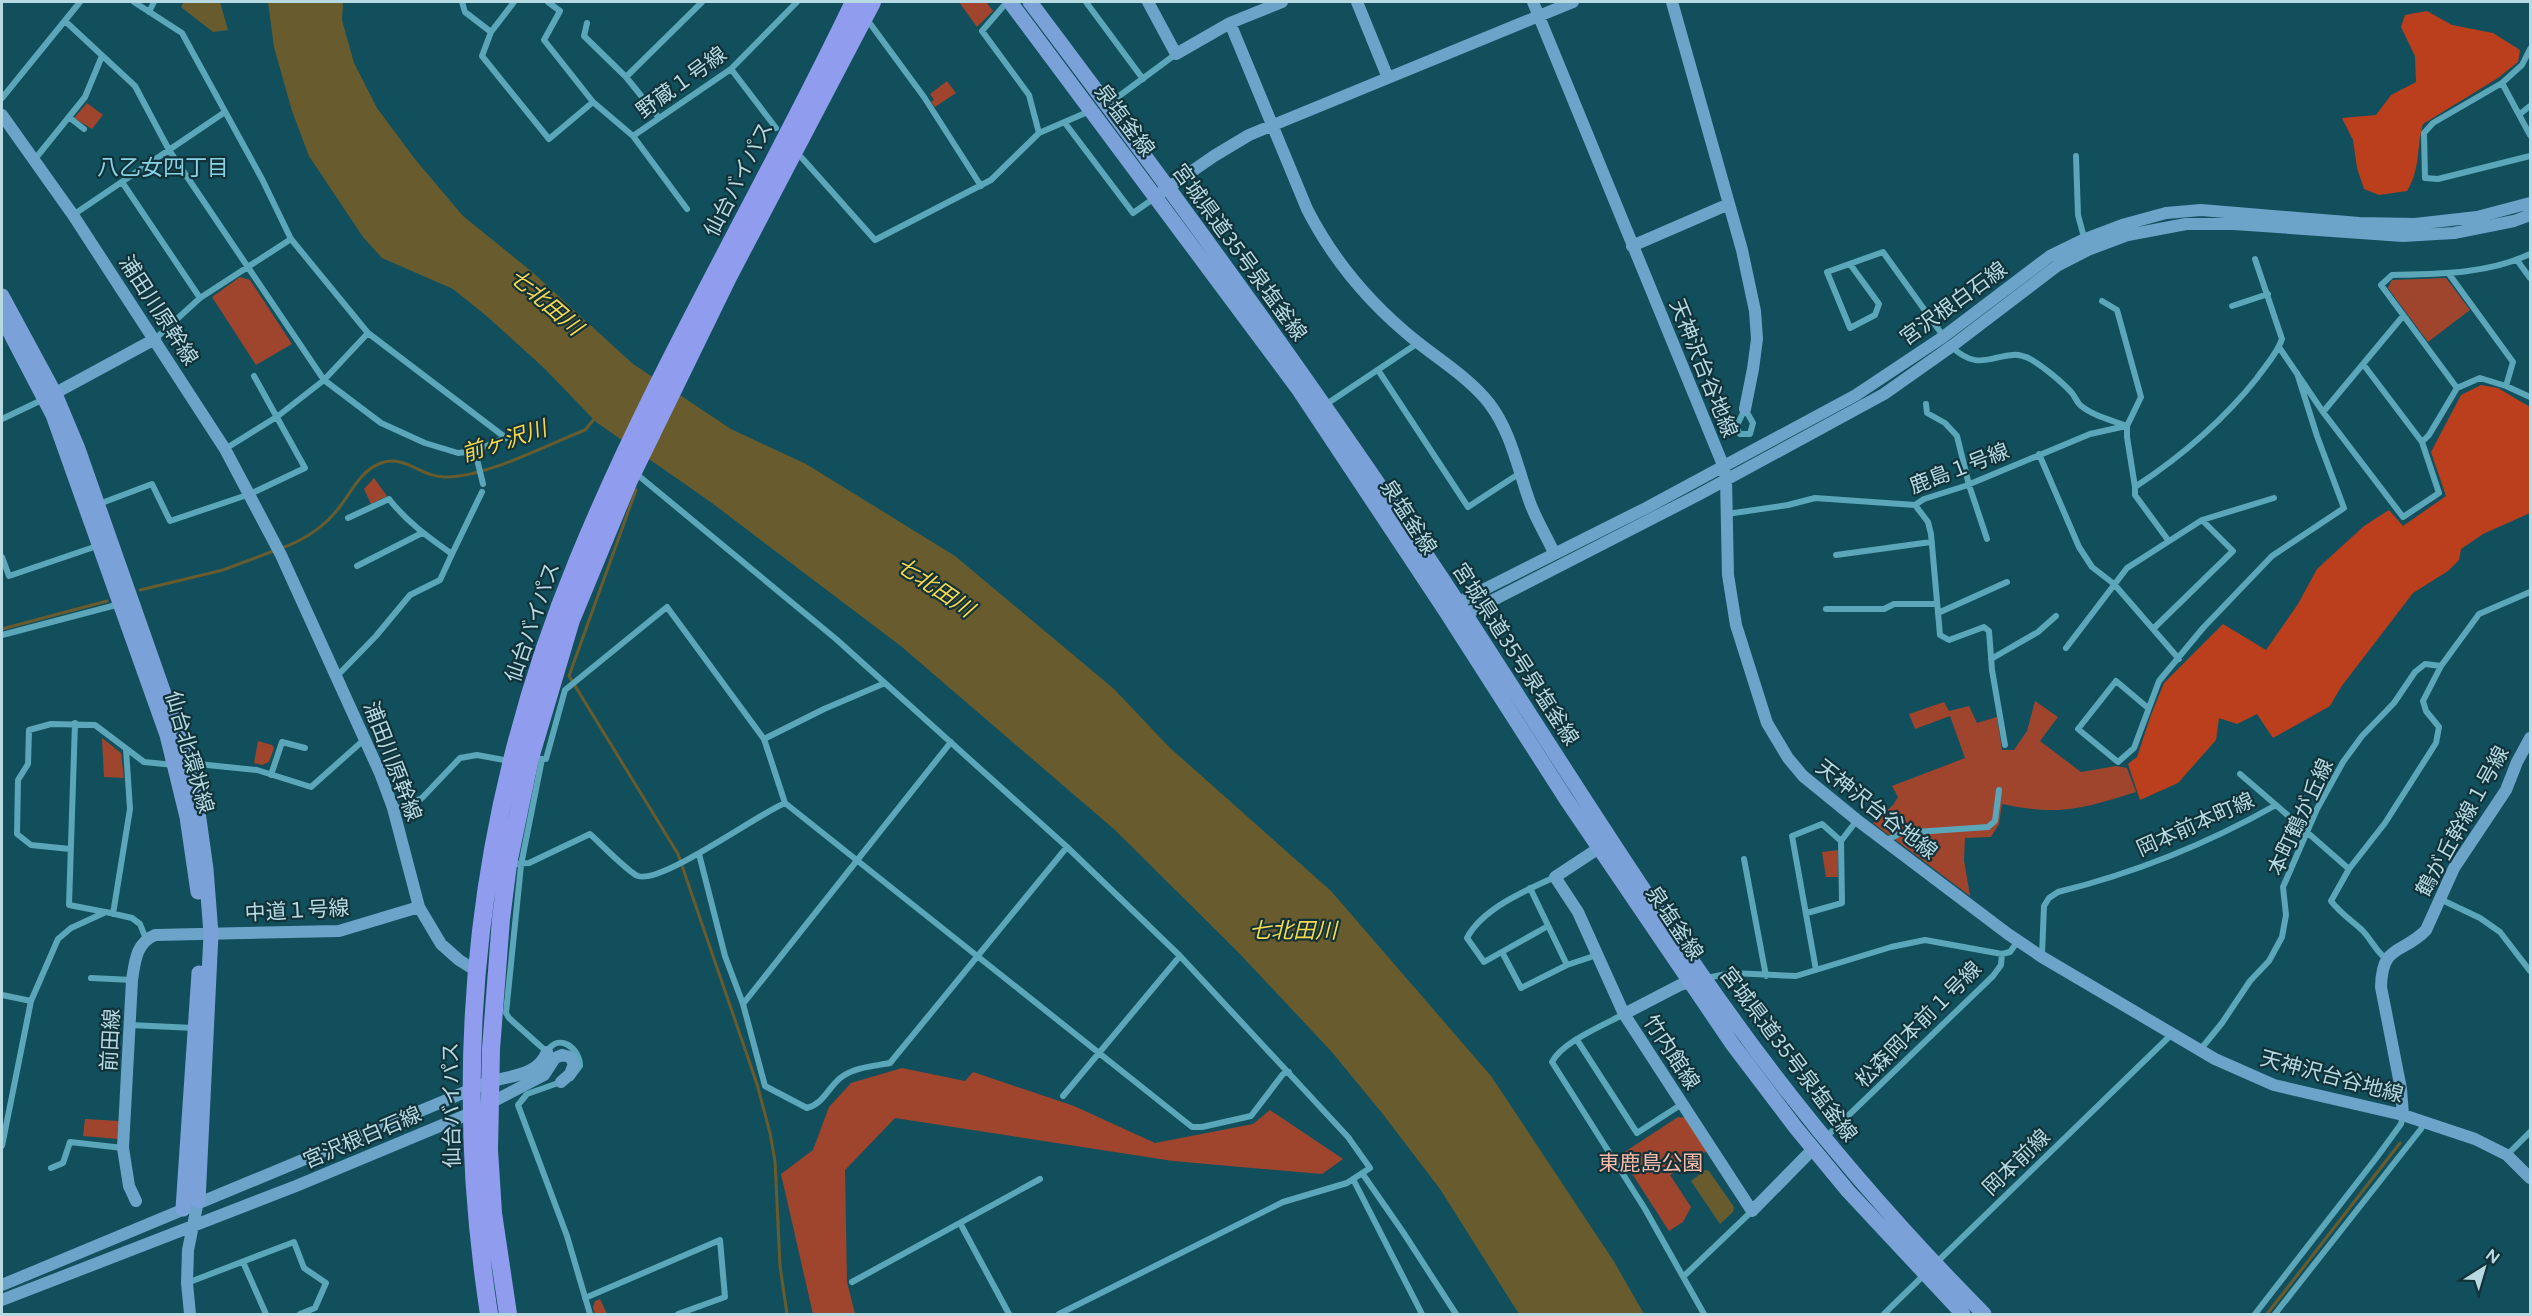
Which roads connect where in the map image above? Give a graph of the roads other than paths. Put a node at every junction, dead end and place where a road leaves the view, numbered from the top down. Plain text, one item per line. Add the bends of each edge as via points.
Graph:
1 (80, 2) edge
2 (134, 2) edge
3 (154, 2) edge
4 (462, 2) edge
5 (514, 2) edge
6 (548, 2) edge
7 (702, 2) edge
8 (797, 2) edge
9 (854, 2) edge
10 (1008, 2) edge
11 (1030, 2) edge
12 (1086, 2) edge
13 (1148, 2) edge
14 (1282, 2) edge
15 (1357, 2) edge
16 (1533, 2) edge
17 (1573, 2) edge
18 (1672, 2) edge
19 (869, 9) edge
20 (150, 12) junction
21 (1539, 16) junction
22 (65, 21) junction
23 (587, 23) dead end
24 (1230, 23) junction
25 (491, 32) junction
26 (2530, 49) edge
27 (1176, 54) junction
28 (102, 56) junction
29 (731, 69) junction
30 (626, 77) junction
31 (1388, 78) junction
32 (1143, 79) junction
33 (2502, 82) junction
34 (2, 98) edge
35 (593, 102) junction
36 (1107, 105) junction
37 (2530, 106) edge
38 (1091, 110) junction
39 (225, 112) junction
40 (2520, 114) junction
41 (2, 115) edge
42 (70, 118) junction
43 (659, 118) junction
44 (1065, 123) junction
45 (1272, 125) junction
46 (776, 128) dead end
47 (84, 129) dead end
48 (1040, 133) junction
49 (2530, 135) edge
50 (633, 136) junction
51 (169, 150) junction
52 (2076, 156) dead end
53 (2530, 156) edge
54 (802, 158) dead end
55 (35, 159) junction
56 (122, 182) junction
57 (981, 186) junction
58 (1162, 193) junction
59 (2530, 202) edge
60 (1729, 204) junction
61 (687, 209) dead end
62 (73, 215) junction
63 (2530, 215) edge
64 (291, 239) junction
65 (2086, 244) junction
66 (1632, 246) junction
67 (2530, 254) edge
68 (2254, 259) dead end
69 (2517, 260) junction
70 (1850, 264) junction
71 (248, 267) junction
72 (722, 273) junction
73 (2450, 274) junction
74 (2530, 278) edge
75 (2268, 294) junction
76 (2, 296) edge
77 (200, 298) junction
78 (2102, 301) dead end
79 (2232, 306) dead end
80 (2403, 316) junction
81 (2, 317) edge
82 (368, 333) junction
83 (1943, 337) junction
84 (155, 339) junction
85 (1418, 343) junction
86 (1952, 346) junction
87 (2279, 347) junction
88 (2362, 364) junction
89 (1378, 370) junction
90 (2297, 374) junction
91 (254, 376) dead end
92 (324, 380) junction
93 (2506, 386) junction
94 (2457, 388) junction
95 (50, 396) junction
96 (2530, 397) edge
97 (1926, 404) dead end
98 (1324, 406) junction
99 (1745, 409) dead end
100 (2323, 412) junction
101 (278, 416) junction
102 (2, 419) edge
103 (2127, 426) junction
104 (520, 431) dead end
105 (506, 438) junction
106 (2422, 442) junction
107 (225, 449) junction
108 (475, 451) junction
109 (2039, 454) junction
110 (1723, 465) junction
111 (1521, 473) junction
112 (628, 476) junction
113 (1726, 479) junction
114 (482, 480) dead end
115 (1968, 485) junction
116 (2136, 487) junction
117 (482, 492) dead end
118 (250, 494) junction
119 (2274, 498) dead end
120 (99, 504) junction
121 (1915, 505) junction
122 (1727, 514) junction
123 (348, 518) dead end
124 (2202, 520) junction
125 (422, 533) junction
126 (1987, 539) dead end
127 (2168, 540) junction
128 (1931, 542) junction
129 (101, 545) junction
130 (1554, 553) junction
131 (452, 554) junction
132 (1836, 555) dead end
133 (2, 557) edge
134 (357, 566) dead end
135 (2007, 582) dead end
136 (2114, 584) junction
137 (2530, 592) edge
138 (120, 604) junction
139 (1938, 604) junction
140 (1826, 609) dead end
141 (1454, 612) junction
142 (1938, 613) junction
143 (2056, 616) dead end
144 (2152, 629) junction
145 (2, 635) edge
146 (2066, 648) dead end
147 (1991, 659) junction
148 (2179, 659) junction
149 (2441, 666) junction
150 (337, 675) junction
151 (885, 683) junction
152 (2148, 708) junction
153 (75, 723) junction
154 (366, 738) junction
155 (2530, 738) edge
156 (764, 739) junction
157 (951, 742) junction
158 (2005, 745) dead end
159 (305, 748) dead end
160 (126, 749) junction
161 (536, 759) junction
162 (511, 761) junction
163 (181, 764) junction
164 (2240, 774) dead end
165 (271, 775) junction
166 (1999, 790) dead end
167 (785, 803) junction
168 (2276, 805) junction
169 (393, 808) junction
170 (1857, 820) junction
171 (2308, 832) junction
172 (1841, 841) junction
173 (1885, 841) junction
174 (1067, 847) junction
175 (1599, 848) junction
176 (70, 849) junction
177 (696, 855) junction
178 (857, 859) junction
179 (1744, 859) dead end
180 (515, 865) junction
181 (2349, 869) junction
182 (1555, 877) junction
183 (1530, 888) junction
184 (2440, 899) junction
185 (419, 907) junction
186 (109, 913) junction
187 (1807, 913) junction
188 (1548, 926) junction
189 (206, 934) junction
190 (146, 939) junction
191 (2018, 941) junction
192 (1502, 952) junction
193 (2002, 954) junction
194 (1597, 955) junction
195 (1180, 956) junction
196 (2042, 957) junction
197 (978, 958) junction
198 (2386, 959) junction
199 (1567, 965) junction
200 (476, 970) junction
201 (1816, 970) junction
202 (2530, 971) edge
203 (1766, 976) junction
204 (91, 978) dead end
205 (1706, 978) junction
206 (132, 980) junction
207 (1690, 981) junction
208 (2, 995) edge
209 (31, 1001) junction
210 (742, 1004) junction
211 (1624, 1014) junction
212 (130, 1025) junction
213 (194, 1028) junction
214 (2173, 1033) junction
215 (1577, 1040) junction
216 (2200, 1050) junction
217 (547, 1052) junction
218 (1100, 1054) junction
219 (1288, 1072) junction
220 (491, 1082) junction
221 (561, 1082) junction
222 (471, 1090) junction
223 (1063, 1096) dead end
224 (490, 1102) junction
225 (1682, 1104) junction
226 (471, 1113) junction
227 (2403, 1115) junction
228 (2424, 1122) junction
229 (2530, 1132) edge
230 (1819, 1144) junction
231 (2, 1146) edge
232 (123, 1148) junction
233 (2507, 1155) junction
234 (51, 1168) dead end
235 (1362, 1173) junction
236 (2530, 1178) edge
237 (1040, 1179) dead end
238 (1353, 1179) junction
239 (136, 1201) dead end
240 (198, 1201) junction
241 (183, 1209) junction
242 (1752, 1211) junction
243 (194, 1223) junction
244 (960, 1223) junction
245 (243, 1262) junction
246 (1930, 1269) junction
247 (1684, 1276) junction
248 (852, 1282) dead end
249 (187, 1283) junction
250 (2, 1285) edge
251 (585, 1298) junction
252 (2, 1300) edge
253 (190, 1314) edge
254 (266, 1314) edge
255 (300, 1314) edge
256 (489, 1314) edge
257 (507, 1314) edge
258 (590, 1314) edge
259 (678, 1314) edge
260 (1009, 1314) edge
261 (1059, 1314) edge
262 (1422, 1314) edge
263 (1456, 1314) edge
264 (1704, 1314) edge
265 (1884, 1314) edge
266 (1963, 1314) edge
267 (1984, 1314) edge
268 (2255, 1314) edge
269 (2275, 1314) edge

1 - 22 street
2 - 20 street
3 - 20 street
4 - 25 street via 465,12
5 - 25 street
6 - 35 street, 野蔵１号線 via 560,11 544,40
7 - 30 street
8 - 29 street, 野蔵１号線
9 - 72 highway, 仙台バイパス
10 - 38 main road, 泉塩釜線
10 - 48 street via 982,31 1029,95
11 - 36 main road, 宮城県道35号泉塩釜線
12 - 32 street
13 - 27 street
14 - 24 street
15 - 31 street
16 - 21 street, 天神沢台谷地線
17 - 21 street
18 - 60 street
19 - 57 street
19 - 72 highway, 仙台バイパス
20 - 39 street via 182,33
21 - 31 street
21 - 66 street, 天神沢台谷地線
22 - 28 street
22 - 34 street
23 - 30 street via 584,36
24 - 27 street
24 - 45 street
25 - 35 street via 482,56 549,139
26 - 33 street via 2522,65
27 - 32 street
28 - 42 street via 85,97
28 - 51 street via 135,86
29 - 43 street, 野蔵１号線
29 - 46 street
30 - 43 street
31 - 45 street
32 - 36 street
33 - 40 street
33 - 53 street via 2433,123 2424,133 2425,178 2438,179
35 - 50 street, 野蔵１号線
36 - 58 main road, 宮城県道35号泉塩釜線
37 - 40 street
38 - 44 street
38 - 58 main road, 泉塩釜線
39 - 51 street
39 - 64 street
40 - 49 street
41 - 55 street, 浦田川原幹線
42 - 47 street
42 - 55 street
43 - 50 street, 野蔵１号線
44 - 48 street
44 - 58 street via 1133,213
45 - 58 street via 1230,146
45 - 85 street via 1322,238 1365,295
48 - 57 street
50 - 61 street
51 - 56 street
51 - 71 street
52 - 65 street via 2078,215
54 - 57 street via 875,240
55 - 62 street, 浦田川原幹線
56 - 62 street
56 - 77 street
58 - 98 main road, 宮城県道35号泉塩釜線 via 1214,248
58 - 141 main road, 泉塩釜線
59 - 65 street, 宮沢根白石線 via 2477,218 2415,224 2224,211 2178,212 2122,225
60 - 66 street
60 - 99 street via 1755,311 1754,369
62 - 84 street, 浦田川原幹線
63 - 65 street via 2454,233 2403,236 2186,224
64 - 71 street
64 - 82 street
65 - 83 street, 宮沢根白石線 via 2050,256
65 - 86 street
66 - 110 street, 天神沢台谷地線
67 - 69 street
68 - 75 street
69 - 73 street
69 - 74 street
70 - 70 street via 1827,272 1850,327 1875,315 1879,304
70 - 83 street via 1883,252
71 - 77 street
71 - 92 street
72 - 112 highway, 仙台バイパス
73 - 80 street via 2392,275 2381,285
73 - 93 street via 2513,362
75 - 79 street
75 - 87 street via 2282,339
76 - 95 main road, 仙台北環状線
77 - 84 street
78 - 103 street via 2117,310 2141,397
80 - 88 street
80 - 94 street
81 - 95 main road, 仙台北環状線
82 - 92 street
82 - 105 street
83 - 86 street
83 - 110 street, 宮沢根白石線 via 1856,395
84 - 95 street
84 - 107 street, 浦田川原幹線
85 - 89 street
85 - 111 street via 1478,390 1490,405 1509,439
86 - 103 street via 1965,359 2020,356 2032,360 2072,392 2079,404
86 - 113 street via 1884,394
87 - 90 street
87 - 116 street via 2217,423
88 - 100 street
88 - 106 street
89 - 98 street
89 - 111 street via 1468,507
90 - 100 street
90 - 148 street via 2344,508 2272,556
91 - 101 street
92 - 101 street
92 - 108 street via 381,423 425,444 458,453
93 - 94 street via 2480,378
93 - 96 street
94 - 106 street
95 - 102 street
95 - 120 main road, 仙台北環状線
95 - 129 main road, 仙台北環状線
97 - 115 street via 1927,413 1945,423 1957,436
98 - 141 main road, 宮城県道35号泉塩釜線
100 - 106 street via 2403,517 2439,493
101 - 107 street
101 - 118 street via 305,468
103 - 109 street, 鹿島１号線 via 2090,434
103 - 116 street
104 - 105 street
105 - 108 street
107 - 118 street, 浦田川原幹線
108 - 114 street
109 - 115 street, 鹿島１号線
109 - 136 street via 2079,548 2092,567
110 - 113 street, 天神沢台谷地線
110 - 130 street, 宮沢根白石線
111 - 130 street via 1529,501
112 - 151 street via 783,593
112 - 161 highway, 仙台バイパス via 571,620
112 - 162 highway, 仙台バイパス via 556,616
113 - 122 street, 天神沢台谷地線
113 - 141 street
115 - 121 street, 鹿島１号線
115 - 126 street
116 - 127 street via 2135,495
117 - 131 street
118 - 120 street via 170,521 152,484
118 - 150 street, 浦田川原幹線
119 - 124 street
120 - 163 main road, 仙台北環状線
121 - 122 street, 鹿島１号線 via 1815,498
121 - 128 street via 1928,522
122 - 170 street, 天神沢台谷地線 via 1732,607 1767,723 1803,776
123 - 125 street via 389,499
124 - 127 street
124 - 144 street via 2233,551
125 - 131 street
125 - 134 street
127 - 136 street via 2127,568
128 - 132 street
128 - 139 street
129 - 133 street via 9,576
129 - 138 main road, 仙台北環状線
130 - 141 street, 宮沢根白石線
131 - 150 street via 440,580 410,595
135 - 142 street
136 - 144 street
136 - 146 street
137 - 149 street via 2479,614
138 - 145 street
138 - 163 main road, 仙台北環状線
139 - 140 street
139 - 142 street
141 - 175 main road, 泉塩釜線
141 - 205 main road, 宮城県道35号泉塩釜線
142 - 147 street via 1940,635 1949,640 1984,627 1989,631
143 - 147 street via 2038,632
144 - 148 street
147 - 158 street
148 - 152 street via 2159,681
149 - 171 street, 本町鶴が丘線 via 2425,664 2415,672 2394,703 2362,736 2343,762
149 - 181 street via 2422,701 2439,728 2436,743 2385,823
150 - 154 street, 浦田川原幹線
151 - 156 street
151 - 157 street
152 - 152 street via 2115,681 2078,729 2118,762 2134,748
153 - 160 street via 95,725
153 - 176 street
153 - 176 street via 29,730 28,764 18,780 17,834 31,845
154 - 165 street via 311,787
154 - 169 street, 浦田川原幹線
155 - 184 street, 鶴が丘幹線１号線 via 2506,790 2454,868
156 - 161 street via 667,607 565,690 546,759
156 - 167 street
157 - 174 street
157 - 178 street
159 - 165 street via 282,742
160 - 163 street via 144,762
160 - 186 street via 130,809
161 - 180 highway, 仙台バイパス
162 - 169 street via 477,755 460,758 422,798
162 - 200 highway, 仙台バイパス via 486,888
163 - 165 street via 256,770
163 - 189 main road, 仙台北環状線 via 198,812 206,869
164 - 168 street
166 - 173 street via 1995,821 1988,827 1901,833
167 - 177 street
167 - 178 street
168 - 171 street, 岡本前本町線
168 - 196 street, 岡本前本町線 via 2194,847 2123,874 2058,892 2044,906
169 - 185 street, 浦田川原幹線
170 - 172 street
170 - 173 street, 天神沢台谷地線
171 - 181 street, 岡本前本町線
171 - 216 street, 本町鶴が丘線 via 2283,887 2286,915 2282,937 2269,961
172 - 187 street via 1842,903
172 - 187 street via 1822,824 1792,836
173 - 191 street, 天神沢台谷地線
174 - 195 street
174 - 197 street
175 - 182 street
175 - 207 main road, 泉塩釜線
176 - 186 street via 69,905
177 - 180 street via 652,876 638,876 590,834
177 - 210 street
178 - 197 street
178 - 210 street
179 - 203 street
180 - 217 street via 506,1013
180 - 220 highway, 仙台バイパス via 501,919
181 - 198 street via 2331,901
182 - 183 street
182 - 194 street, 竹内館線 via 1578,912
183 - 188 street
183 - 192 street via 1472,928 1467,938 1484,962
184 - 198 street, 鶴が丘幹線１号線 via 2426,930
184 - 202 street via 2500,932
185 - 189 street, 中道１号線 via 339,931
185 - 200 street, 浦田川原幹線 via 441,944
186 - 190 street via 132,918 140,924
186 - 209 street via 72,928 58,939
187 - 201 street
188 - 192 street
188 - 199 street
189 - 190 street via 155,935
189 - 213 main road, 仙台北環状線
189 - 240 main road, 仙台北環状線
190 - 206 street, 前田線 via 136,955
191 - 193 street via 2010,952
191 - 196 street, 天神沢台谷地線
192 - 199 street via 1521,988
193 - 201 street via 1925,940
193 - 230 street, 松森岡本前１号線 via 2001,965 1993,976
194 - 199 street
194 - 211 street, 竹内館線
195 - 218 street
195 - 219 street
196 - 214 street, 天神沢台谷地線
197 - 210 street via 890,1063 845,1074 813,1106 807,1107 765,1086
197 - 218 street
198 - 227 street via 2381,987
200 - 222 highway, 仙台バイパス
201 - 203 street via 1796,976
203 - 205 street via 1732,974
204 - 206 street
205 - 207 street
205 - 230 main road, 宮城県道35号泉塩釜線
206 - 212 street, 前田線
207 - 211 street
207 - 230 main road, 泉塩釜線 via 1733,1046
208 - 209 street
209 - 231 street
211 - 215 street
211 - 225 street, 竹内館線
212 - 213 street
212 - 232 street, 前田線
213 - 241 main road, 仙台北環状線
214 - 216 street, 天神沢台谷地線
214 - 246 street, 岡本前線
215 - 225 street via 1637,1133
215 - 247 street via 1556,1055 1552,1062 1555,1070
216 - 227 street, 天神沢台谷地線 via 2274,1085
217 - 220 street, 宮沢根白石線 via 534,1069
217 - 221 street via 553,1045 564,1043 574,1048 580,1058 577,1073
218 - 219 street via 1192,1126 1202,1127 1251,1116
218 - 223 street
219 - 235 street via 1348,1137 1370,1168
220 - 222 street, 宮沢根白石線
220 - 224 highway, 仙台バイパス
221 - 224 street, 宮沢根白石線 via 574,1064 570,1057 562,1055 555,1058 544,1075
221 - 251 street via 527,1094 519,1105 567,1236
222 - 226 highway, 仙台バイパス
222 - 240 street, 宮沢根白石線
224 - 226 street, 宮沢根白石線
224 - 257 highway, 仙台バイパス via 493,1213
225 - 242 street, 竹内館線
226 - 243 street, 宮沢根白石線
226 - 256 highway, 仙台バイパス via 476,1210
227 - 228 street, 天神沢台谷地線
227 - 268 street via 2377,1157
228 - 233 street, 天神沢台谷地線 via 2490,1145
228 - 269 street
229 - 233 street
230 - 242 street
230 - 246 main road, 宮城県道35号泉塩釜線
232 - 234 street via 70,1142 63,1163
232 - 239 street, 前田線 via 129,1186
233 - 236 street, 天神沢台谷地線
235 - 238 street
235 - 263 street
237 - 244 street
238 - 261 street via 1283,1202
238 - 262 street
240 - 241 street, 宮沢根白石線
240 - 243 street
241 - 243 street
241 - 250 street, 宮沢根白石線
242 - 247 street
243 - 249 street
243 - 252 street, 宮沢根白石線
244 - 248 street
244 - 260 street
245 - 249 street
245 - 254 street
245 - 255 street via 294,1242 304,1268 326,1283 315,1308
246 - 265 street, 岡本前線
246 - 266 main road
246 - 267 main road, 宮城県道35号泉塩釜線
247 - 264 street
249 - 253 street
251 - 258 street
251 - 259 street via 720,1240 725,1298

